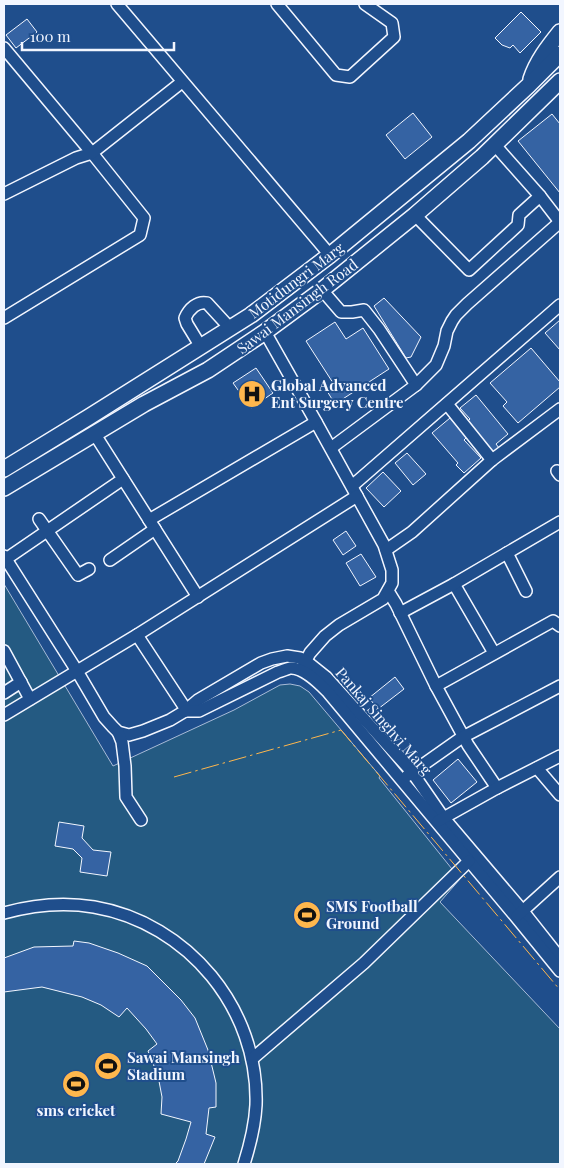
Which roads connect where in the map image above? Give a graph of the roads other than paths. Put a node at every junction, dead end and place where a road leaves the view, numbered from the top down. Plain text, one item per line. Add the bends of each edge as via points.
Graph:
1 (117, 4) edge
2 (277, 4) edge
3 (365, 4) edge
4 (560, 32) edge
5 (4, 48) edge
6 (560, 54) edge
7 (560, 81) edge
8 (182, 82) junction
9 (529, 85) junction
10 (494, 144) junction
11 (92, 153) junction
12 (4, 194) edge
13 (540, 196) junction
14 (415, 214) junction
15 (560, 222) edge
16 (330, 255) junction
17 (322, 290) junction
18 (560, 305) edge
19 (4, 318) edge
20 (230, 328) junction
21 (265, 332) junction
22 (201, 347) junction
23 (416, 385) junction
24 (447, 404) junction
25 (560, 408) edge
26 (316, 422) junction
27 (94, 434) junction
28 (331, 448) junction
29 (492, 460) junction
30 (4, 468) edge
31 (123, 480) junction
32 (4, 488) edge
33 (355, 491) junction
34 (39, 519) dead end
35 (560, 522) edge
36 (152, 525) junction
37 (47, 531) junction
38 (386, 550) junction
39 (507, 553) junction
40 (5, 558) edge
41 (110, 560) dead end
42 (89, 569) dead end
43 (454, 584) junction
44 (388, 591) junction
45 (526, 591) dead end
46 (198, 597) junction
47 (400, 612) junction
48 (558, 620) edge
49 (137, 635) junction
50 (4, 651) edge
51 (494, 653) junction
52 (303, 666) junction
53 (77, 671) junction
54 (21, 682) junction
55 (436, 686) junction
56 (560, 686) edge
57 (4, 692) edge
58 (30, 699) junction
59 (185, 711) junction
60 (4, 715) edge
61 (118, 732) junction
62 (463, 737) junction
63 (560, 756) edge
64 (537, 768) junction
65 (412, 772) junction
66 (401, 780) junction
67 (497, 788) junction
68 (560, 795) edge
69 (141, 820) dead end
70 (440, 820) junction
71 (469, 861) junction
72 (560, 877) edge
73 (4, 913) edge
74 (519, 914) junction
75 (560, 958) edge
76 (560, 971) edge
77 (252, 1059) junction
78 (244, 1164) edge

1 - 8 street
2 - 3 street via 336,75 350,77 394,37 392,23
4 - 9 main road via 534,68
5 - 11 street
6 - 9 main road, Motidungri Marg
7 - 10 main road, Sawai Mansingh Road
8 - 11 street
8 - 16 street
9 - 16 main road, Motidungri Marg via 469,141
10 - 13 street
10 - 14 main road, Sawai Mansingh Road
11 - 12 street
11 - 19 street via 144,218 140,235
13 - 14 street via 519,215 518,225 469,270
13 - 15 street
14 - 17 main road, Sawai Mansingh Road
15 - 23 street via 456,315 436,365
16 - 20 main road, Motidungri Marg
17 - 21 main road, Sawai Mansingh Road
17 - 23 street via 341,312 364,310
18 - 24 street
20 - 22 main road, Motidungri Marg
20 - 22 street via 207,303 196,305 185,318
21 - 26 street
21 - 27 main road, Sawai Mansingh Road via 208,370
22 - 30 main road, Motidungri Marg
23 - 28 street
24 - 29 street
24 - 33 street
25 - 29 street
26 - 28 street
26 - 36 street
27 - 31 street
27 - 32 main road, Sawai Mansingh Road
28 - 33 street
29 - 38 street via 412,532
31 - 36 street
31 - 37 street
33 - 38 street
33 - 46 street
34 - 37 street
35 - 39 street
36 - 41 street
36 - 46 street
37 - 40 street
37 - 42 street via 78,575
38 - 44 street via 392,570
39 - 43 street
39 - 45 street
40 - 53 street
43 - 47 street
43 - 51 street
44 - 47 street
44 - 52 street via 383,599 325,636
46 - 49 street
47 - 55 street
48 - 51 street
49 - 53 street
49 - 59 street
50 - 54 street
51 - 55 street
52 - 59 street via 278,672 199,711
52 - 65 street, Pankaj Singhvi Marg via 326,677
52 - 66 street, Pankaj Singhvi Marg
53 - 58 street
53 - 61 street via 104,717
54 - 57 street
54 - 58 street
55 - 62 street
56 - 62 street
58 - 60 street
59 - 61 street via 143,731 129,735
61 - 69 street via 125,766 126,797
62 - 65 street
62 - 67 street
63 - 64 street
64 - 67 street
64 - 68 street
65 - 66 street
65 - 70 street, Pankaj Singhvi Marg
66 - 70 street, Pankaj Singhvi Marg
67 - 70 street
70 - 71 street, Pankaj Singhvi Marg
70 - 74 street, Pankaj Singhvi Marg
71 - 74 street, Pankaj Singhvi Marg
71 - 77 street via 364,962
72 - 74 street
73 - 77 street via 51,905 94,907 122,914 159,931 192,954 218,983 240,1022
74 - 75 street, Pankaj Singhvi Marg
74 - 76 street, Pankaj Singhvi Marg
77 - 78 street via 255,1117

